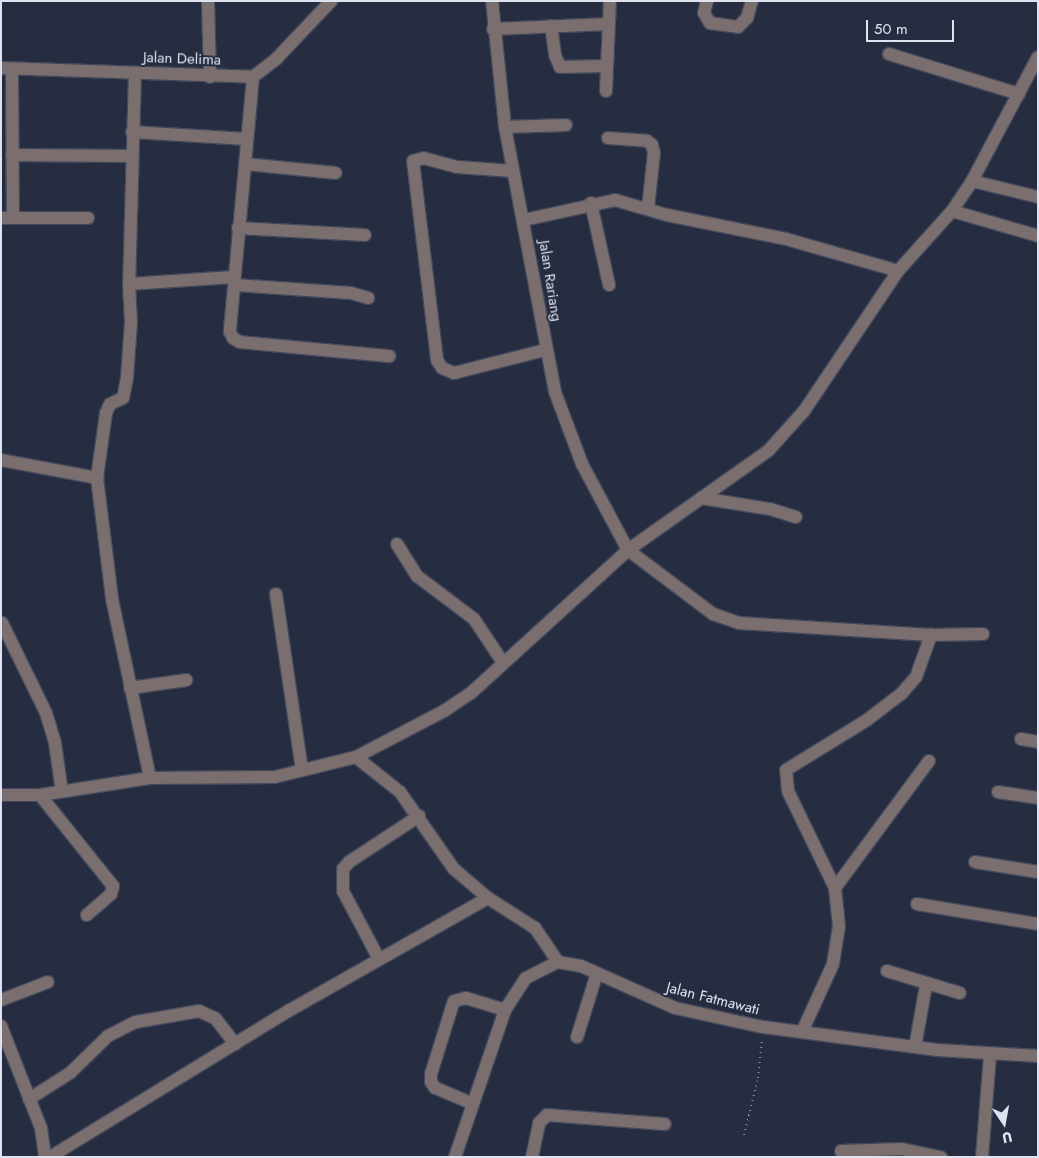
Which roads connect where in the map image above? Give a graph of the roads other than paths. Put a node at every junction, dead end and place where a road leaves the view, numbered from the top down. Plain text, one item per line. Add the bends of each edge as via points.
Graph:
1 (208, 1) edge
2 (331, 1) edge
3 (492, 1) edge
4 (610, 1) edge
5 (706, 1) edge
6 (752, 1) edge
7 (609, 24) junction
8 (551, 26) junction
9 (493, 29) junction
10 (889, 54) dead end
11 (1038, 57) edge
12 (607, 66) junction
13 (7, 70) edge
14 (135, 74) junction
15 (210, 77) junction
16 (252, 77) junction
17 (606, 91) dead end
18 (1019, 94) junction
19 (566, 125) dead end
20 (506, 127) junction
21 (132, 132) junction
22 (608, 138) dead end
23 (248, 139) junction
24 (12, 155) junction
25 (132, 156) junction
26 (246, 164) junction
27 (513, 171) junction
28 (336, 173) dead end
29 (972, 181) junction
30 (1038, 197) edge
31 (591, 203) junction
32 (648, 208) junction
33 (952, 210) junction
34 (7, 218) edge
35 (88, 218) dead end
36 (524, 220) junction
37 (238, 228) junction
38 (365, 235) dead end
39 (1038, 236) edge
40 (898, 271) junction
41 (235, 281) junction
42 (129, 284) junction
43 (609, 285) dead end
44 (368, 298) dead end
45 (545, 350) junction
46 (389, 356) dead end
47 (1, 460) edge
48 (97, 478) junction
49 (701, 498) junction
50 (796, 517) dead end
51 (397, 544) dead end
52 (628, 550) junction
53 (276, 594) dead end
54 (2, 623) edge
55 (983, 634) dead end
56 (931, 635) junction
57 (502, 662) junction
58 (186, 680) dead end
59 (130, 688) junction
60 (1021, 739) dead end
61 (1038, 742) edge
62 (356, 757) junction
63 (929, 761) dead end
64 (302, 770) junction
65 (150, 778) junction
66 (62, 792) junction
67 (998, 792) dead end
68 (1, 794) edge
69 (40, 795) junction
70 (1038, 798) edge
71 (419, 816) junction
72 (975, 862) dead end
73 (1038, 872) edge
74 (835, 888) junction
75 (488, 898) junction
76 (917, 904) dead end
77 (87, 915) dead end
78 (1038, 924) edge
79 (379, 959) junction
80 (558, 962) junction
81 (887, 971) dead end
82 (597, 972) junction
83 (48, 982) dead end
84 (926, 985) junction
85 (960, 993) dead end
86 (1, 1000) edge
87 (504, 1010) junction
88 (1, 1026) edge
89 (802, 1032) junction
90 (577, 1037) dead end
91 (235, 1044) junction
92 (915, 1047) junction
93 (6, 1051) edge
94 (990, 1055) junction
95 (1038, 1056) edge
96 (30, 1099) junction
97 (471, 1103) junction
98 (665, 1124) dead end
99 (841, 1151) dead end
100 (45, 1157) edge
101 (50, 1157) edge
102 (455, 1157) edge
103 (532, 1157) edge
104 (942, 1157) edge
105 (982, 1157) edge

1 - 15 street
2 - 16 street via 277,58
3 - 9 street, Jalan Rariang
4 - 7 street
5 - 6 street via 704,13 710,23 738,27 747,18
7 - 8 street
7 - 12 street
8 - 9 street
8 - 12 street via 560,67
9 - 20 street, Jalan Rariang
10 - 18 street
11 - 18 street
12 - 17 street
13 - 14 street, Jalan Delima
13 - 24 street
14 - 15 street, Jalan Delima
14 - 21 street
15 - 16 street, Jalan Delima
16 - 23 street
18 - 29 street
19 - 20 street
20 - 27 street, Jalan Rariang
21 - 23 street
21 - 25 street
22 - 32 street via 647,140 652,145 654,153
23 - 26 street
24 - 25 street
24 - 34 street
25 - 42 street
26 - 28 street
26 - 37 street
27 - 36 street, Jalan Rariang
27 - 45 street via 457,167 424,158 413,161 437,360 447,372 454,373
29 - 30 street
29 - 33 street
31 - 32 street via 615,200
31 - 36 street
31 - 43 street
32 - 40 street via 786,239
33 - 39 street
33 - 40 street
34 - 35 street
36 - 45 street, Jalan Rariang
37 - 38 street
37 - 41 street
40 - 49 street via 798,417 770,450
41 - 42 street
41 - 44 street via 350,293
41 - 46 street via 230,332 240,342
42 - 48 street via 131,322 127,378 123,398 110,404 106,413
45 - 52 street, Jalan Rariang via 566,428
47 - 48 street
48 - 59 street via 112,599
49 - 50 street via 770,509
49 - 52 street
51 - 57 street via 418,576 474,619
52 - 56 street via 713,614 739,622
52 - 57 street
53 - 64 street
54 - 66 street via 46,713 55,742
55 - 56 street
56 - 74 street via 916,677 902,693 867,720 786,770 788,791
57 - 62 street via 471,693 444,711
58 - 59 street
59 - 65 street
60 - 61 street
62 - 64 street
62 - 71 street via 400,792
63 - 74 street
64 - 65 street via 254,779
65 - 66 street
66 - 69 street
67 - 70 street
68 - 69 street
69 - 77 street via 113,886 110,894
71 - 75 street via 454,869
71 - 79 street via 349,862 343,870 343,890
72 - 73 street
74 - 89 street via 838,944 833,964
75 - 79 street
75 - 80 street via 535,928
76 - 78 street
79 - 91 street
80 - 82 street, Jalan Fatmawati
80 - 87 street via 526,978
81 - 84 street
82 - 89 street, Jalan Fatmawati via 675,1008
82 - 90 street
83 - 86 street
84 - 85 street
84 - 92 street
87 - 97 street
87 - 97 street via 466,998 454,1001 431,1074 432,1082 435,1088
88 - 93 street
89 - 92 street, Jalan Fatmawati
91 - 96 street via 215,1018 199,1011 136,1022 108,1036 70,1072
91 - 101 street
92 - 94 street, Jalan Fatmawati
93 - 96 street
94 - 95 street, Jalan Fatmawati
94 - 105 street
96 - 100 street via 44,1139
97 - 102 street
98 - 103 street via 547,1115 539,1122
99 - 104 street via 902,1150

